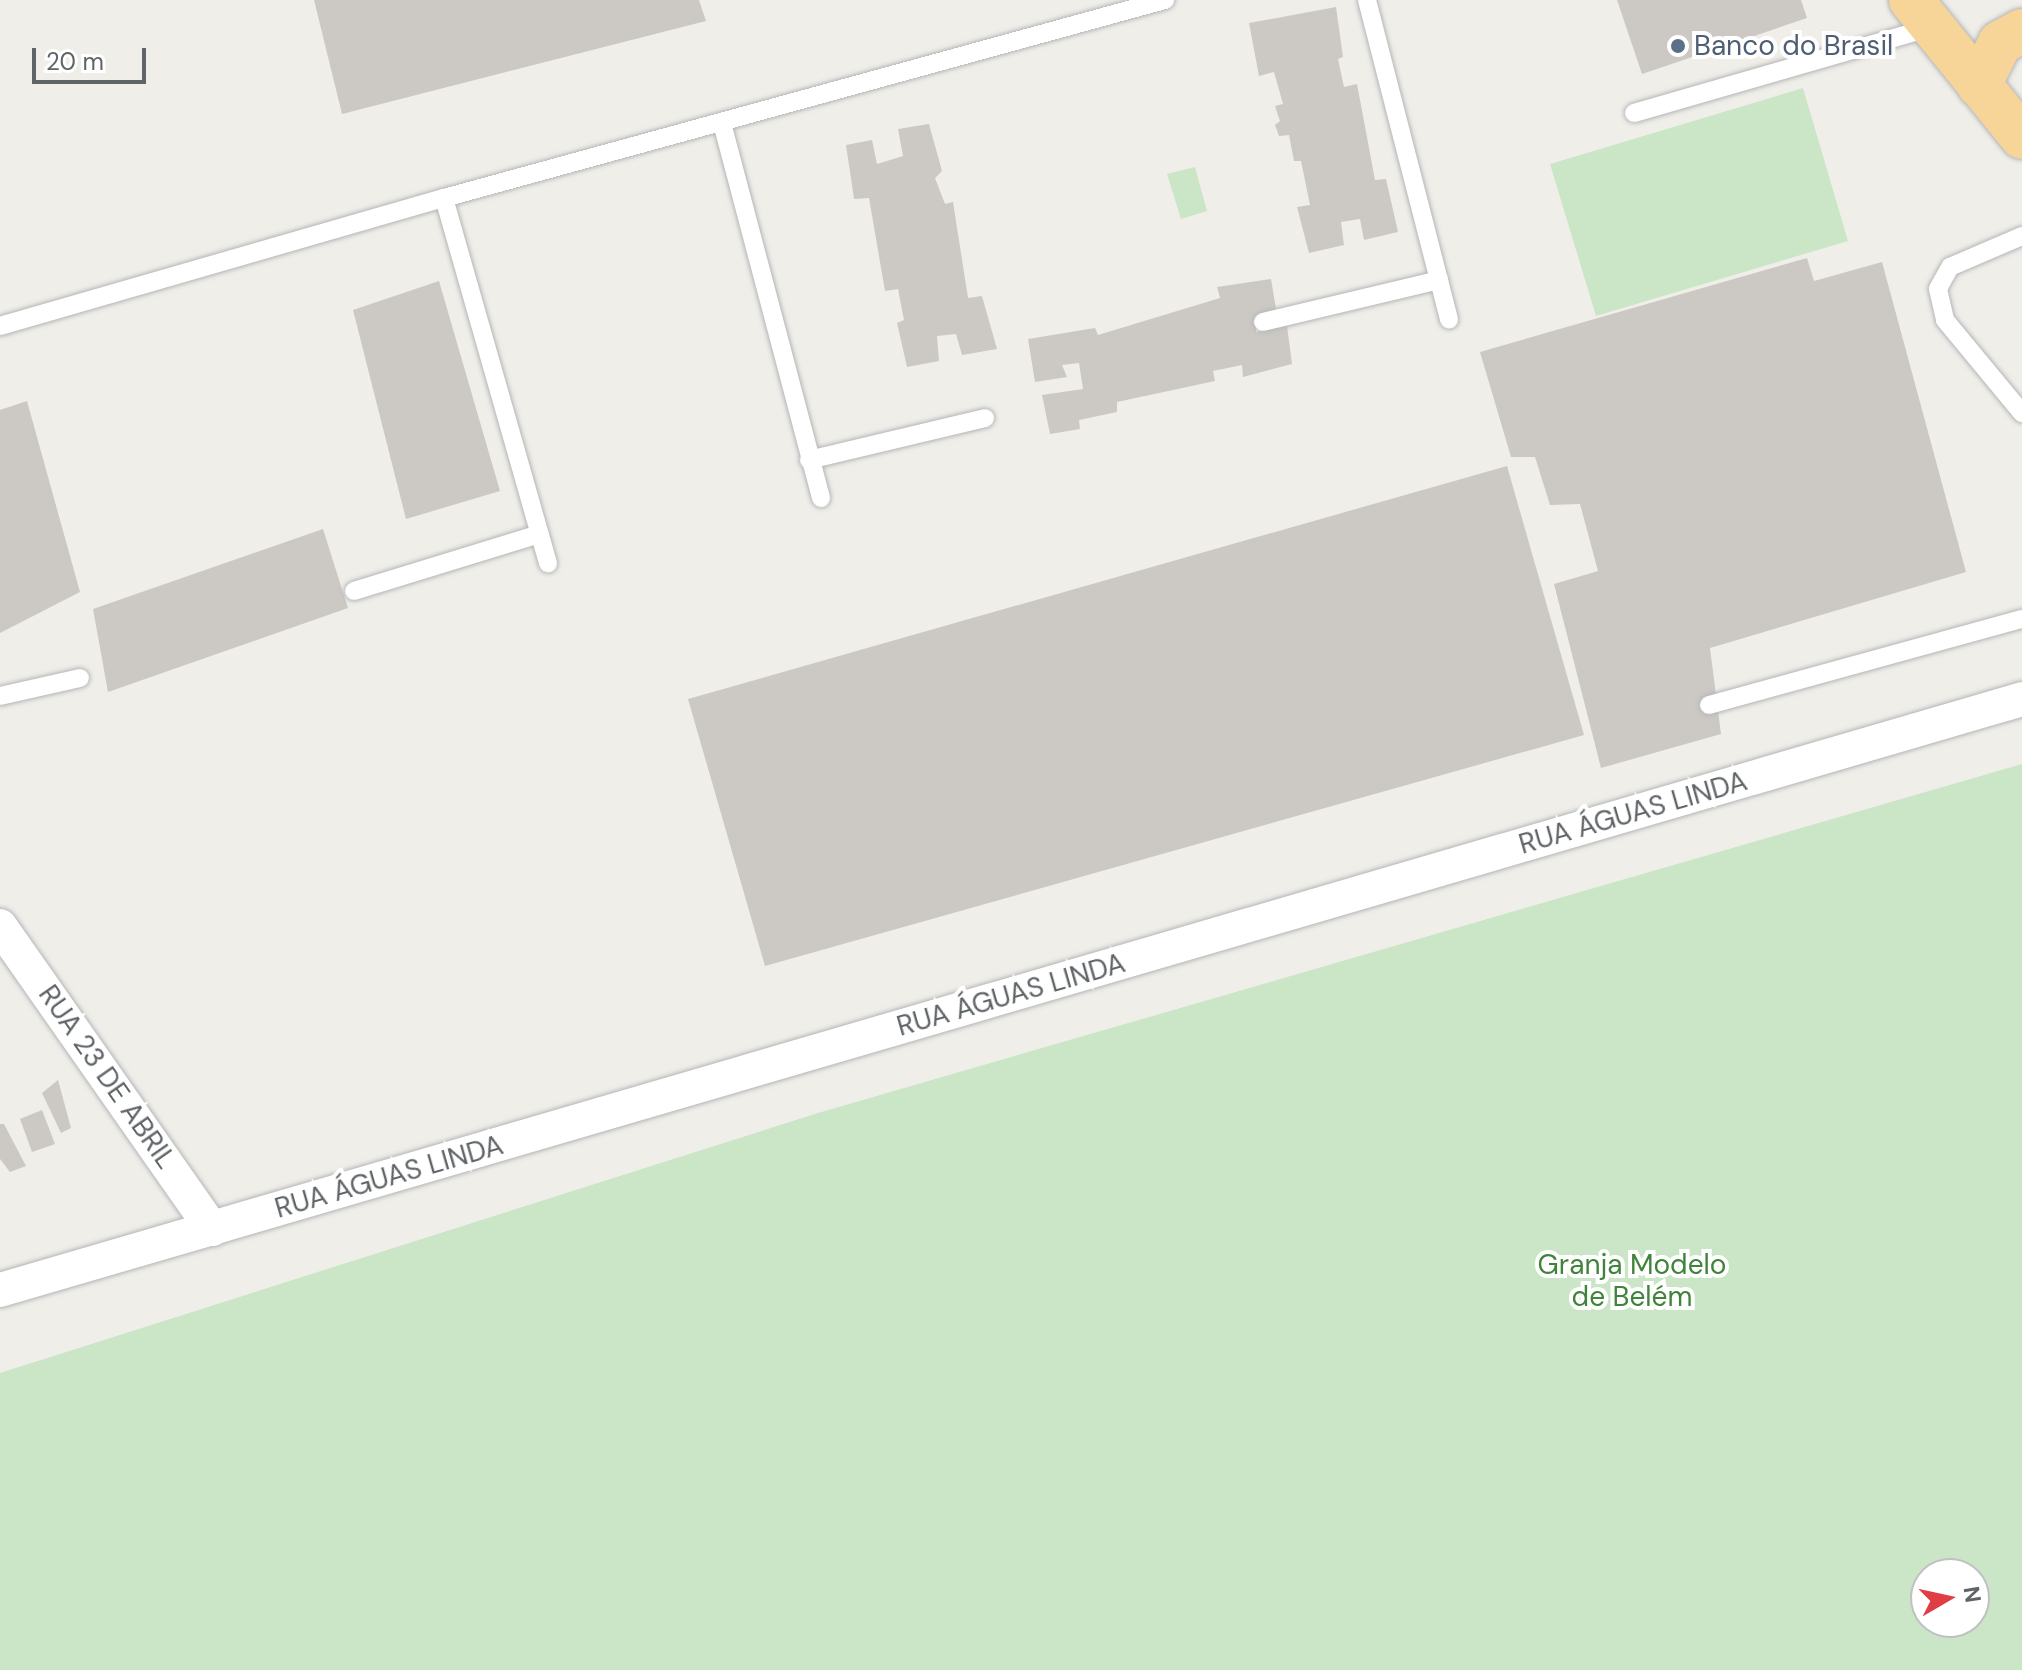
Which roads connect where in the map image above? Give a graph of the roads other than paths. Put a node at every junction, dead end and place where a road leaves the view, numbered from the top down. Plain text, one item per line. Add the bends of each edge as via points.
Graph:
1 (1165, 0) edge
2 (1367, 0) edge
3 (1921, 13) edge
4 (2022, 31) edge
5 (1979, 85) junction
6 (1634, 113) dead end
7 (722, 123) junction
8 (2022, 137) edge
9 (444, 198) junction
10 (2022, 236) edge
11 (1439, 280) junction
12 (1449, 320) dead end
13 (1263, 322) dead end
14 (0, 326) edge
15 (2022, 413) edge
16 (985, 418) dead end
17 (809, 460) junction
18 (821, 498) dead end
19 (539, 534) junction
20 (548, 563) dead end
21 (354, 591) dead end
22 (2022, 619) edge
23 (80, 678) dead end
24 (0, 696) edge
25 (2022, 699) edge
26 (1709, 705) dead end
27 (0, 926) edge
28 (212, 1229) junction
29 (0, 1290) edge

1 - 7 lane
2 - 11 lane
3 - 5 highway
3 - 6 lane
4 - 5 highway via 2000,43
5 - 8 highway
7 - 9 lane
7 - 17 lane
9 - 14 lane
9 - 19 lane
10 - 15 lane via 1950,267 1938,289 1945,320
11 - 12 lane
11 - 13 lane
16 - 17 lane
17 - 18 lane
19 - 20 lane
19 - 21 lane
22 - 26 lane
23 - 24 lane
25 - 28 street, RUA ÁGUAS LINDA
27 - 28 street, RUA 23 DE ABRIL
28 - 29 street, RUA ÁGUAS LINDA

